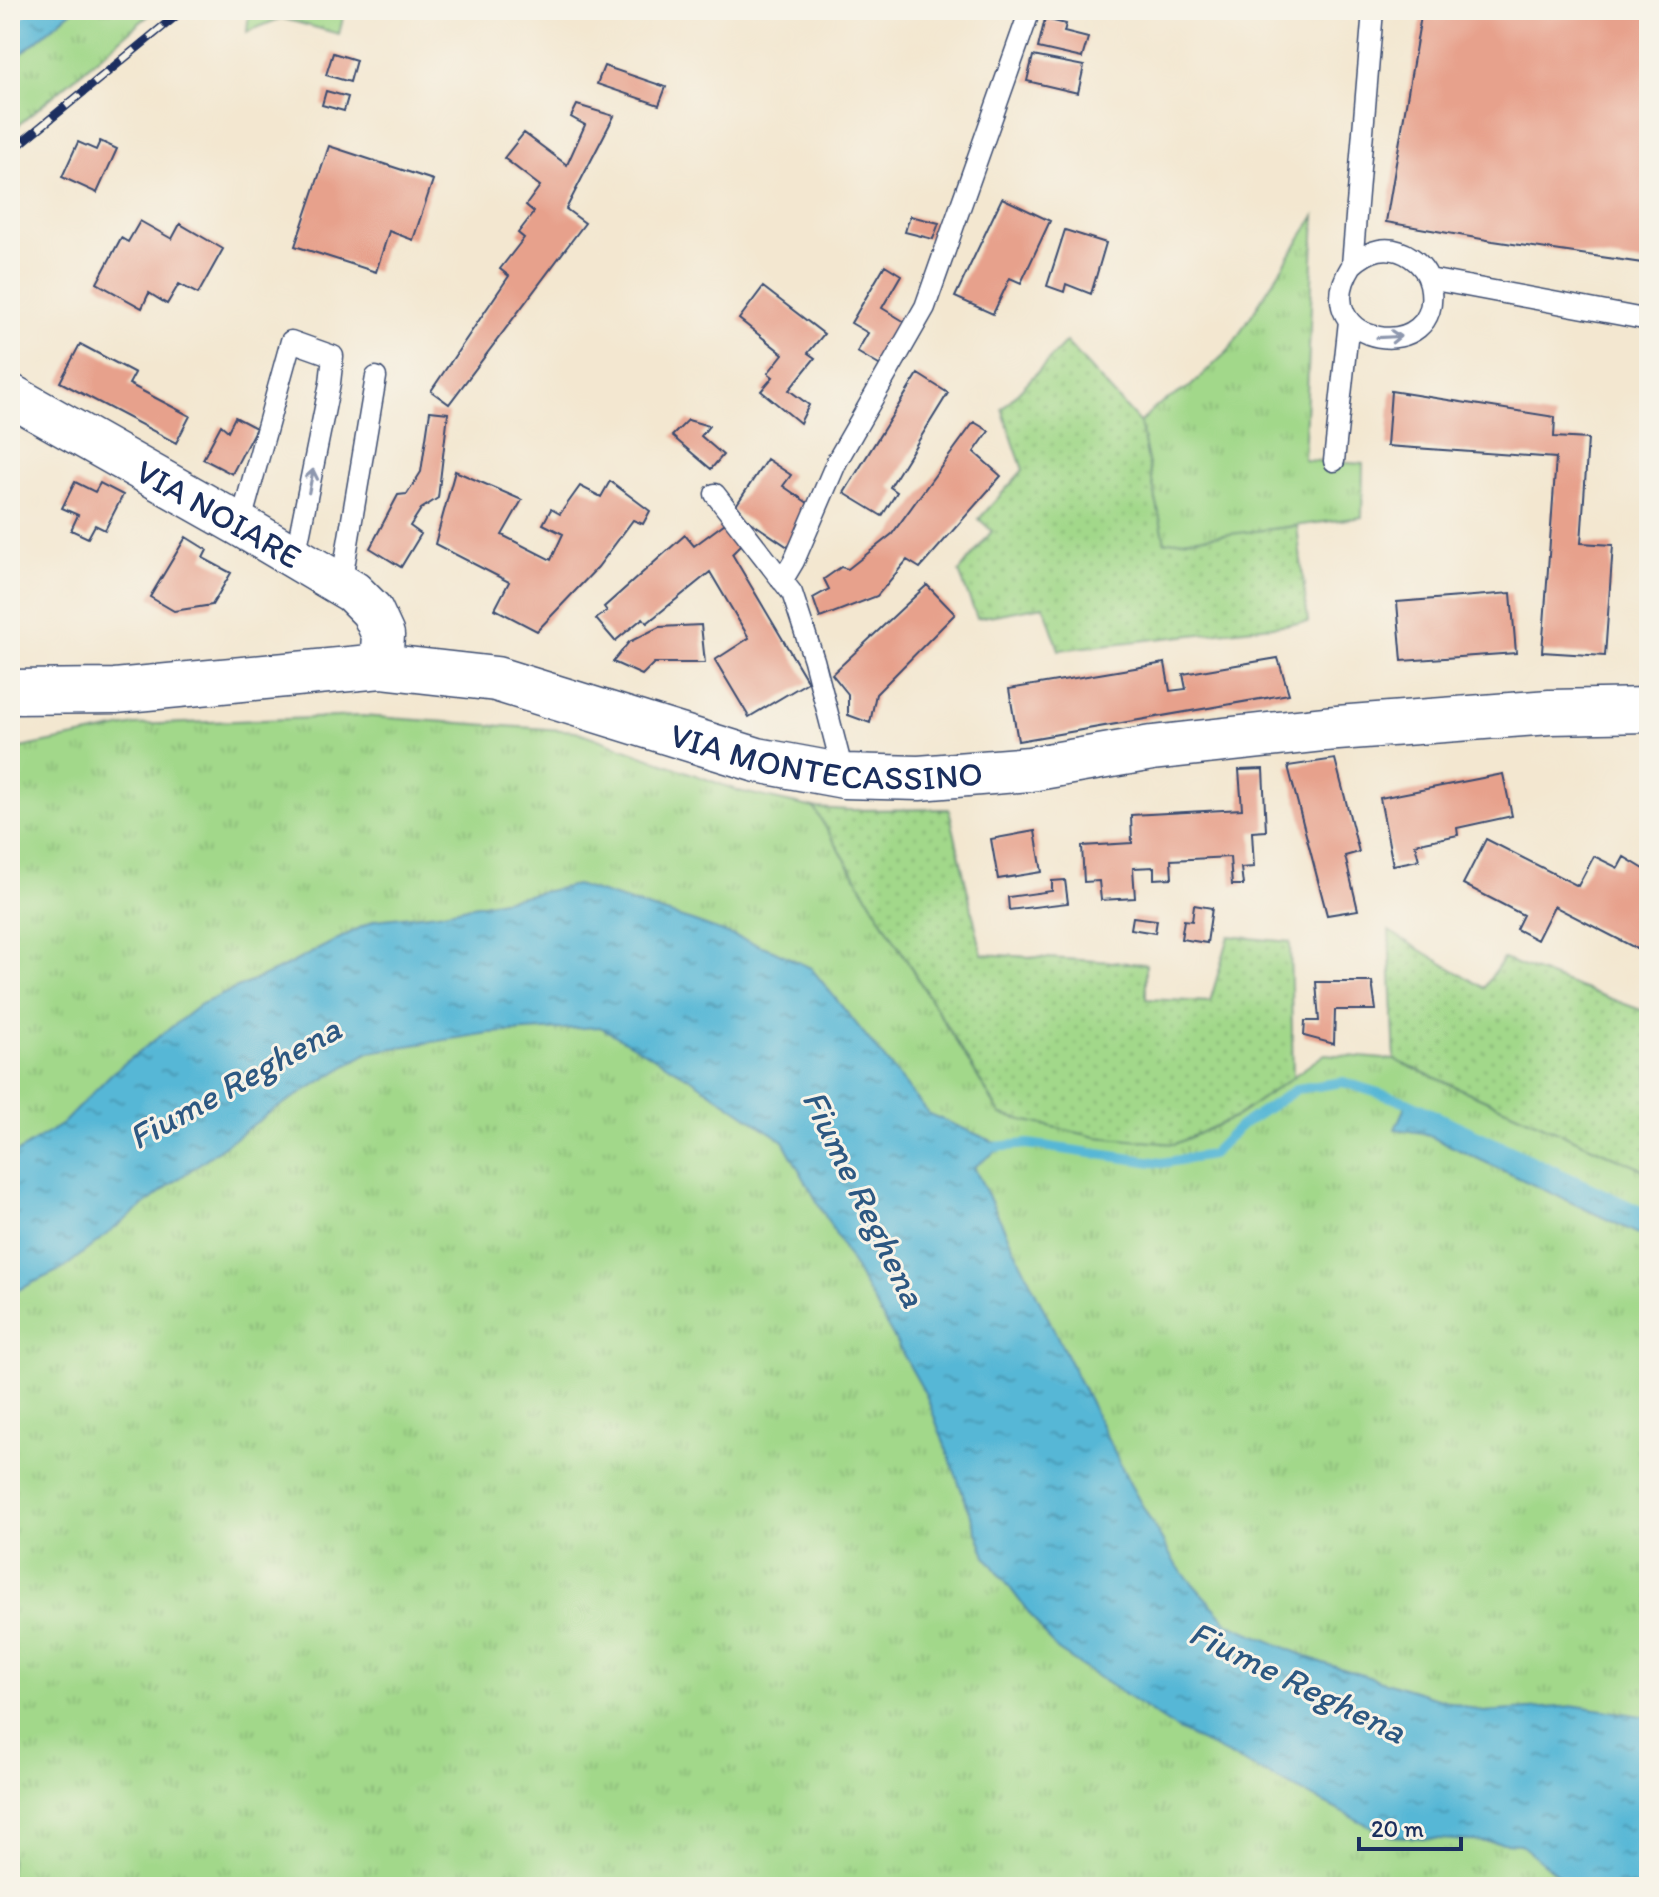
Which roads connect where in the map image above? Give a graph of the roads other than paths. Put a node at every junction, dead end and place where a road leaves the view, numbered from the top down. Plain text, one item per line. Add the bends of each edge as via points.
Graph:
1 (1030, 10) edge
2 (1373, 10) edge
3 (1352, 265) junction
4 (1429, 279) junction
5 (1649, 320) edge
6 (1349, 321) junction
7 (376, 377) dead end
8 (10, 395) edge
9 (1334, 461) dead end
10 (715, 494) dead end
11 (240, 525) junction
12 (295, 557) junction
13 (782, 581) junction
14 (341, 585) junction
15 (381, 666) junction
16 (10, 692) edge
17 (1649, 710) edge
18 (844, 776) junction

1 - 13 lane via 925,307 837,461
2 - 3 lane
3 - 4 lane via 1379,250 1395,250 1421,265
3 - 6 lane via 1341,293
4 - 5 lane
6 -> 4 lane via 1372,337 1400,338 1413,331 1430,308
6 - 9 lane
7 - 14 lane
8 - 11 street, VIA NOIARE
10 - 13 lane
11 - 12 street, VIA NOIARE
12 -> 11 lane via 333,356 291,341
12 - 14 street, VIA NOIARE
13 - 18 lane via 792,593 814,660
14 - 15 street, VIA NOIARE via 372,611 383,635
15 - 16 street, VIA MONTECASSINO via 115,691
15 - 18 street, VIA MONTECASSINO via 496,679 757,760
17 - 18 street, VIA MONTECASSINO via 1324,729 1152,748 1030,769 919,778

